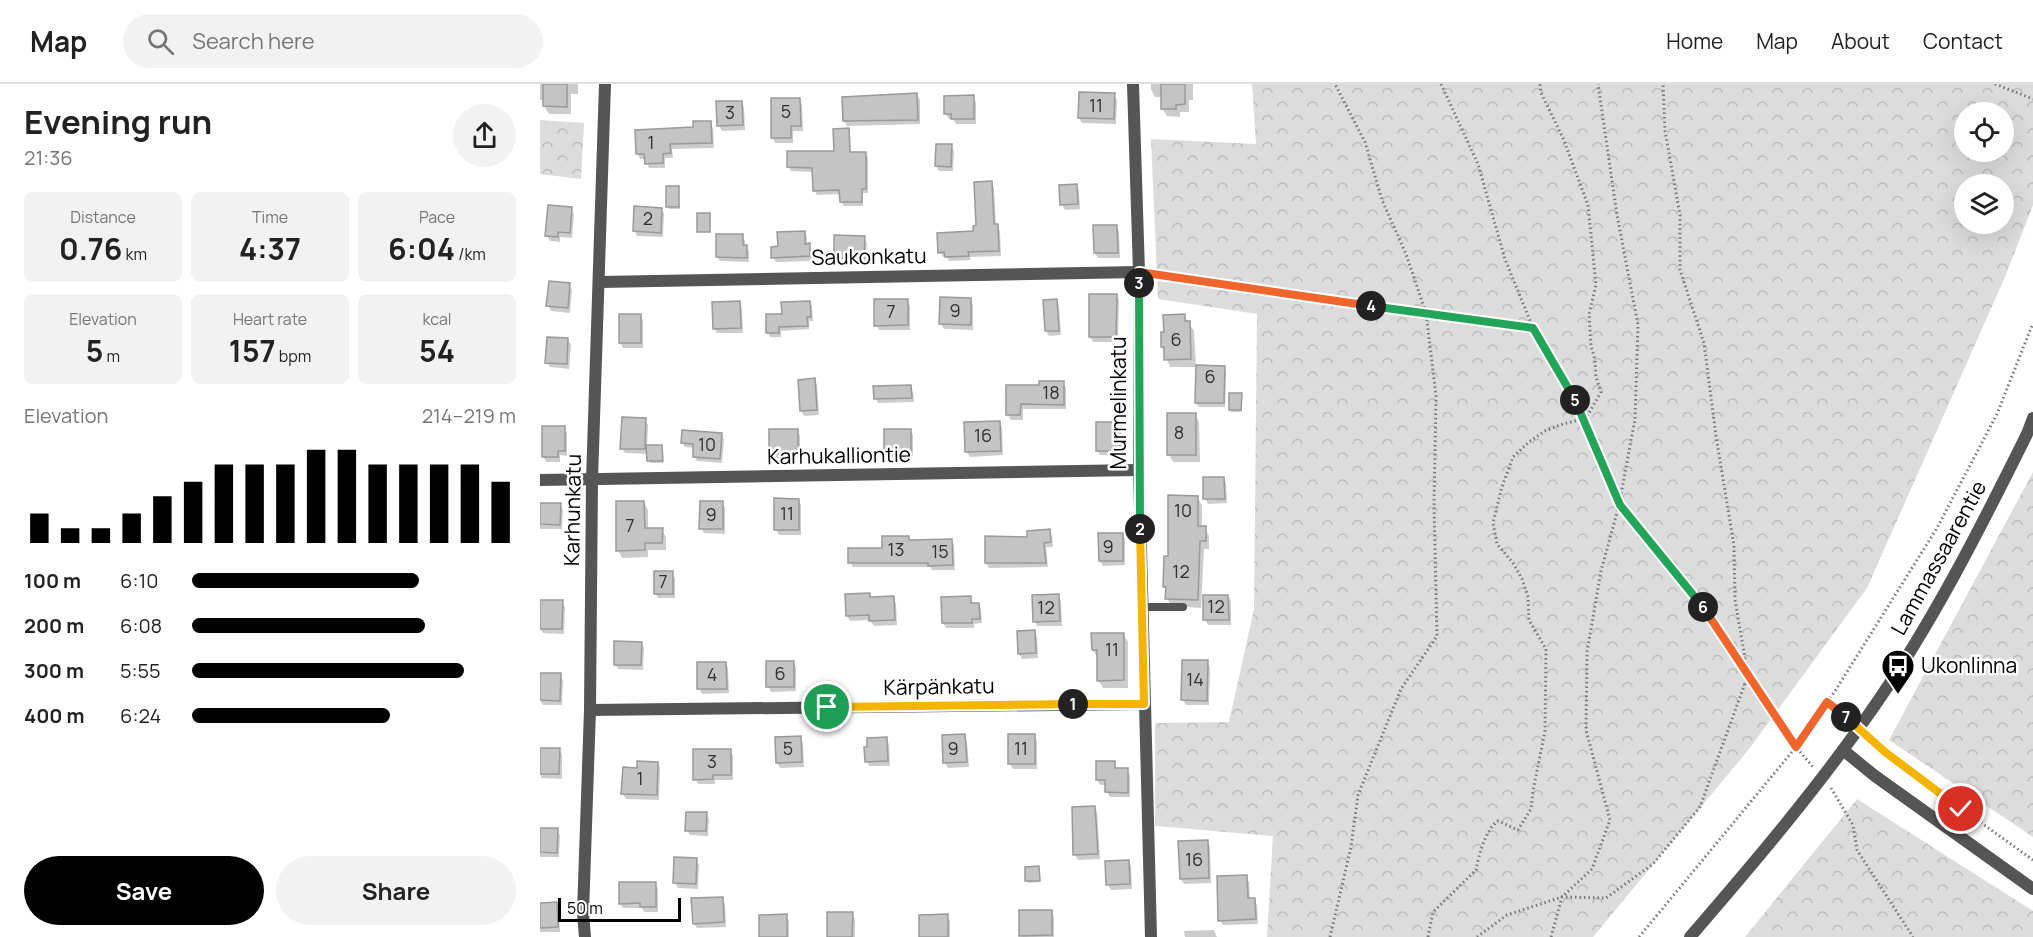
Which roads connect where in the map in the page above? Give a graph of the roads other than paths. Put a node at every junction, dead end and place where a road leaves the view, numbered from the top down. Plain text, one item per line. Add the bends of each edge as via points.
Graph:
1 (605, 84) edge
2 (1133, 84) edge
3 (1139, 272) junction
4 (600, 282) junction
5 (2033, 418) edge
6 (1139, 470) junction
7 (540, 480) edge
8 (592, 480) junction
9 (1142, 606) junction
10 (1183, 608) dead end
11 (1144, 704) junction
12 (590, 710) junction
13 (1843, 750) junction
14 (2033, 889) edge
15 (585, 937) edge
16 (1151, 937) edge
17 (1690, 937) edge

1 - 4 street, Karhunkatu
2 - 3 street, Murmelinkatu
3 - 4 street, Saukonkatu
3 - 6 street, Murmelinkatu
4 - 8 street, Karhunkatu
5 - 13 street, Lammassaarentie via 1970,548 1902,663
6 - 8 street, Karhukalliontie
6 - 9 street, Murmelinkatu
7 - 8 street, Karhukalliontie
8 - 12 street, Karhunkatu
9 - 10 lane
9 - 11 street, Murmelinkatu
11 - 12 street, Kärpänkatu
11 - 16 street, Murmelinkatu
12 - 15 street, Karhunkatu
13 - 14 street
13 - 17 street, Lammassaarentie

